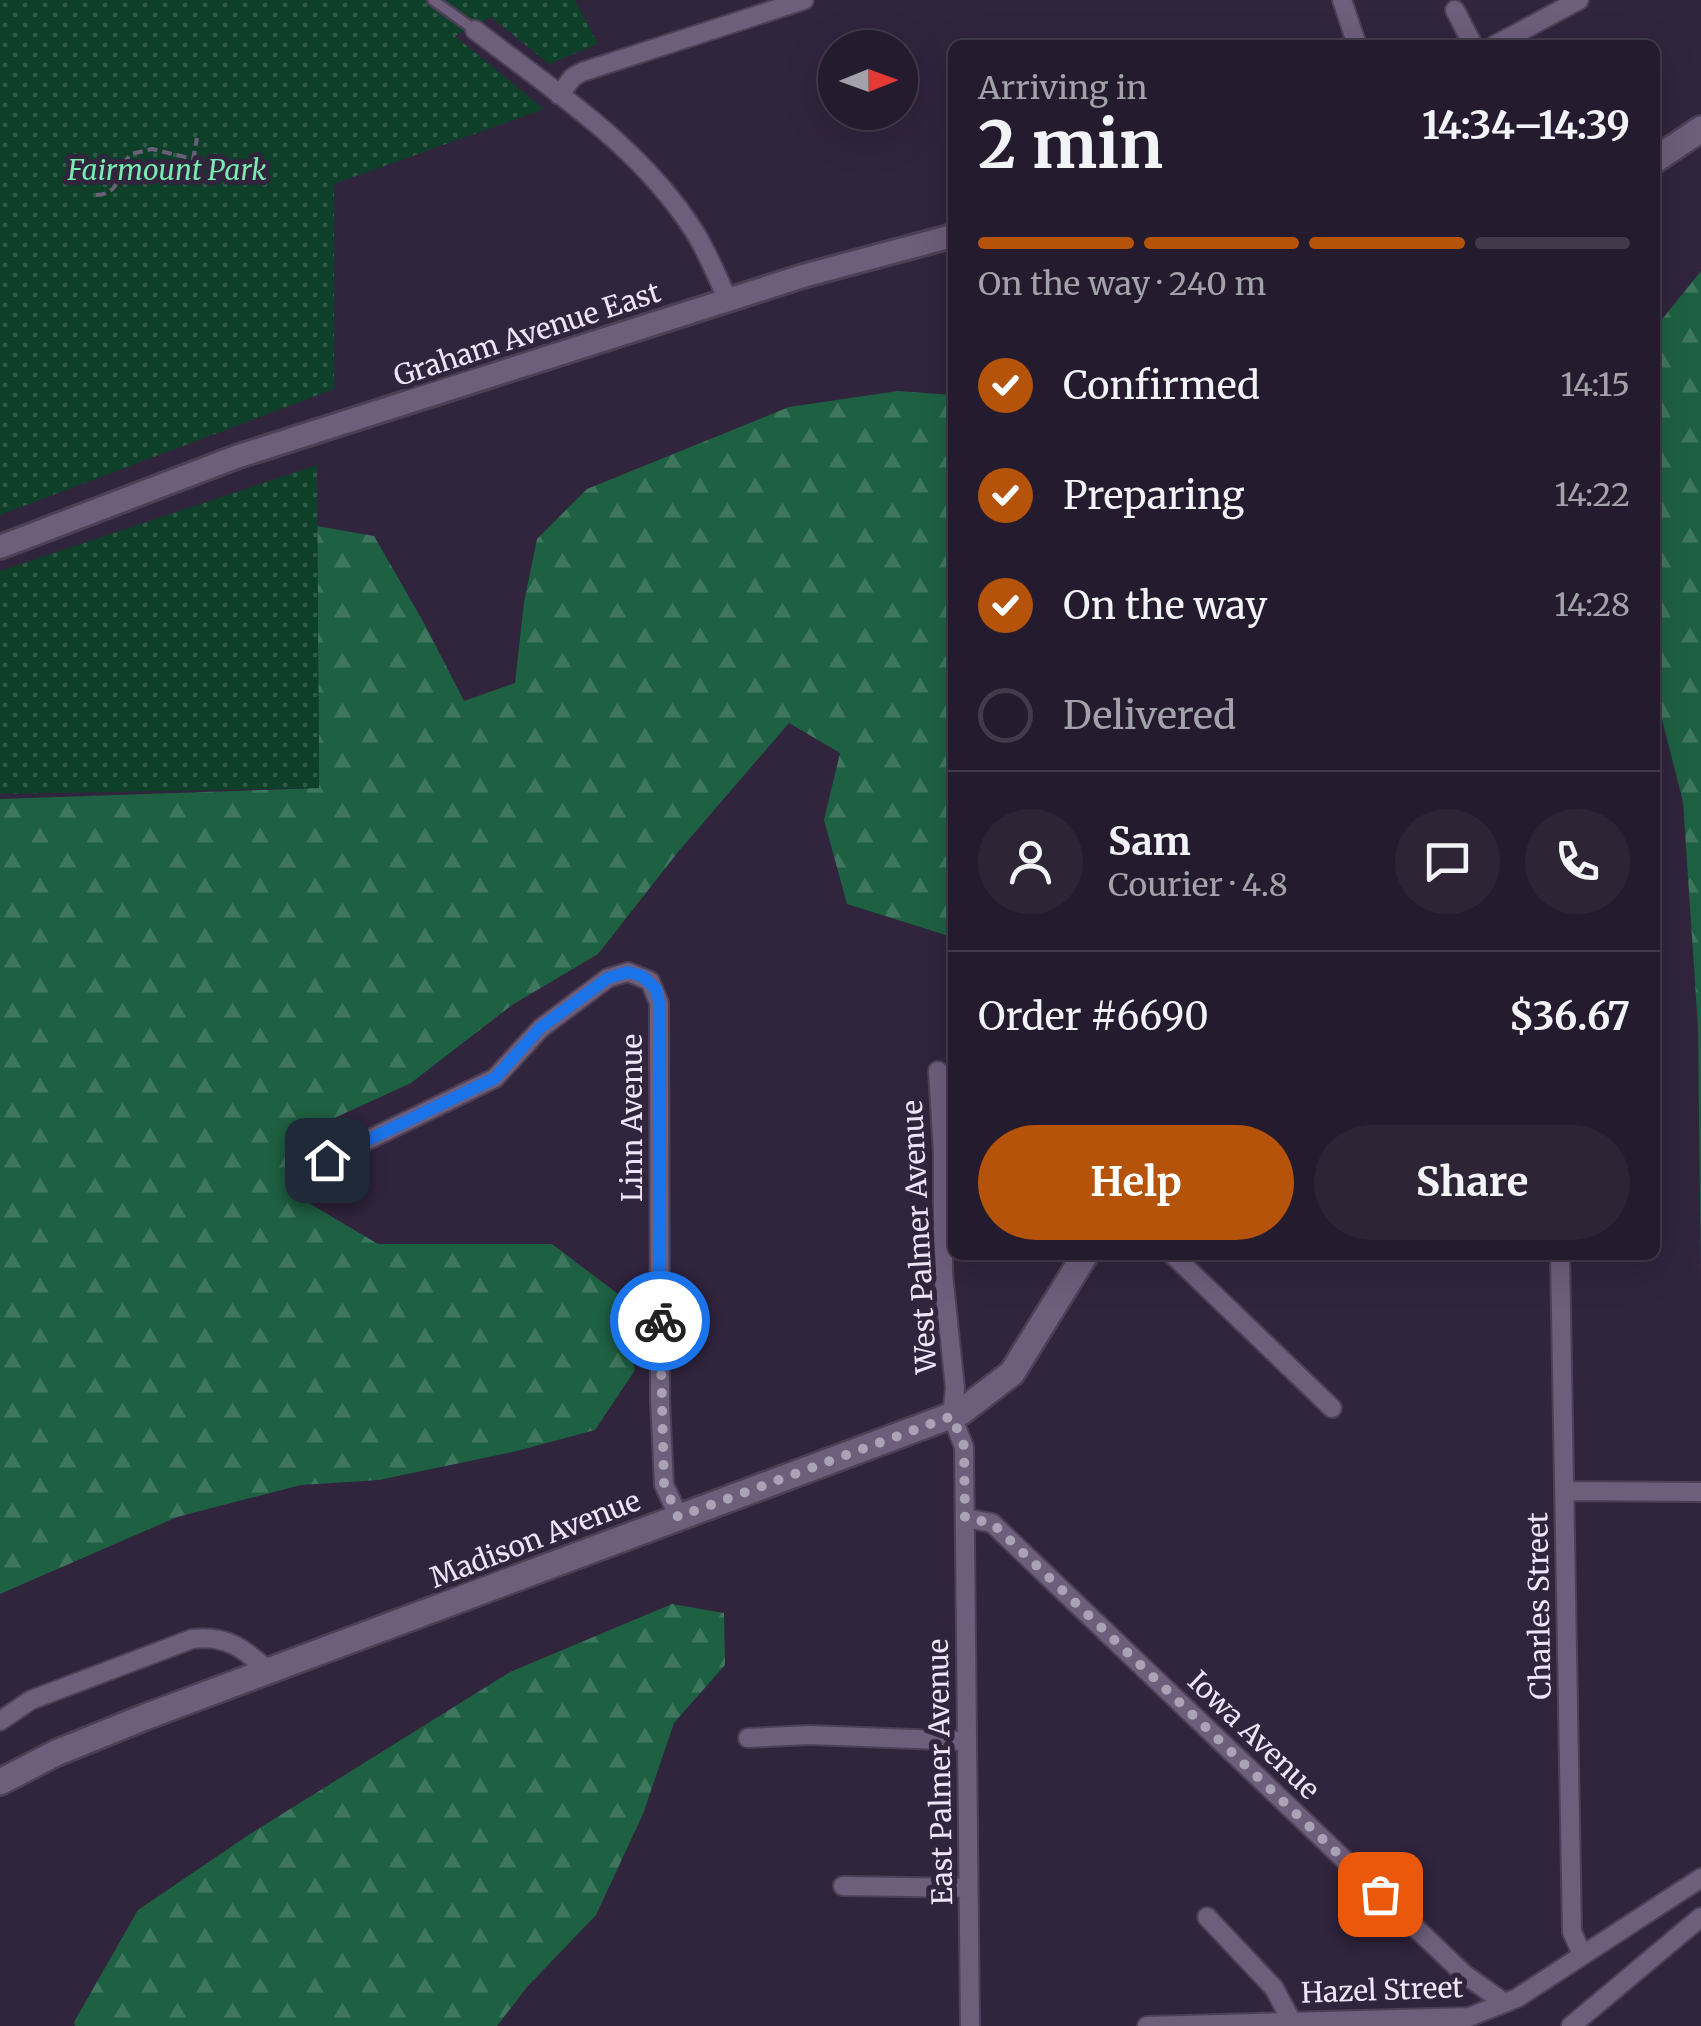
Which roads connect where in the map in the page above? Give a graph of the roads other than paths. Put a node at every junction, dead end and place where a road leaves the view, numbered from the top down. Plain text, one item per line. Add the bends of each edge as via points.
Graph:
1 (433, 0) edge
2 (804, 0) edge
3 (1342, 0) edge
4 (1579, 0) edge
5 (1455, 10) dead end
6 (475, 30) joint
7 (1355, 40) edge
8 (1470, 40) edge
9 (1504, 40) edge
10 (559, 95) junction
11 (1701, 129) edge
12 (1660, 157) edge
13 (948, 237) edge
14 (728, 300) junction
15 (0, 548) edge
16 (938, 1071) dead end
17 (327, 1160) dead end
18 (1082, 1260) edge
19 (1178, 1260) edge
20 (1560, 1260) edge
21 (1332, 1408) dead end
22 (952, 1416) junction
23 (1565, 1492) junction
24 (1701, 1492) edge
25 (678, 1517) junction
26 (965, 1518) junction
27 (268, 1671) junction
28 (0, 1721) edge
29 (748, 1738) dead end
30 (967, 1741) junction
31 (0, 1782) edge
32 (1701, 1878) edge
33 (843, 1886) dead end
34 (968, 1888) junction
35 (1207, 1917) dead end
36 (1701, 1917) edge
37 (1582, 1954) junction
38 (1502, 2002) junction
39 (1291, 2020) junction
40 (970, 2026) edge
41 (1146, 2026) edge
42 (1571, 2026) edge

1 - 6 lane
2 - 10 street via 582,72
3 - 7 street
4 - 9 street
5 - 8 street
6 - 10 street
10 - 14 street via 600,126 681,212
11 - 12 main road
13 - 14 street, Graham Avenue East
14 - 15 street, Graham Avenue East via 236,458
16 - 22 street, West Palmer Avenue
17 - 25 street, Linn Avenue via 495,1078 540,1028 608,978 628,972 650,981 659,1003 664,1484
18 - 22 main road, Madison Avenue via 1012,1374
19 - 21 street
20 - 23 street, Charles Street
22 - 25 main road, Madison Avenue
22 - 26 street, West Palmer Avenue via 964,1446
23 - 24 street
23 - 37 street, Charles Street via 1572,1932
25 - 27 main road, Madison Avenue
26 - 30 street, East Palmer Avenue
26 - 38 street, Iowa Avenue via 992,1523 1464,1974
27 - 28 street via 226,1640 192,1639 31,1700
27 - 31 main road, Madison Avenue via 56,1753
29 - 30 street
30 - 34 street, East Palmer Avenue
32 - 37 street, Hazel Street
33 - 34 street
34 - 40 street, East Palmer Avenue
35 - 39 street via 1274,1988
36 - 42 street
37 - 38 street, Hazel Street
38 - 39 street, Hazel Street via 1469,2017
39 - 41 street, Hazel Street

